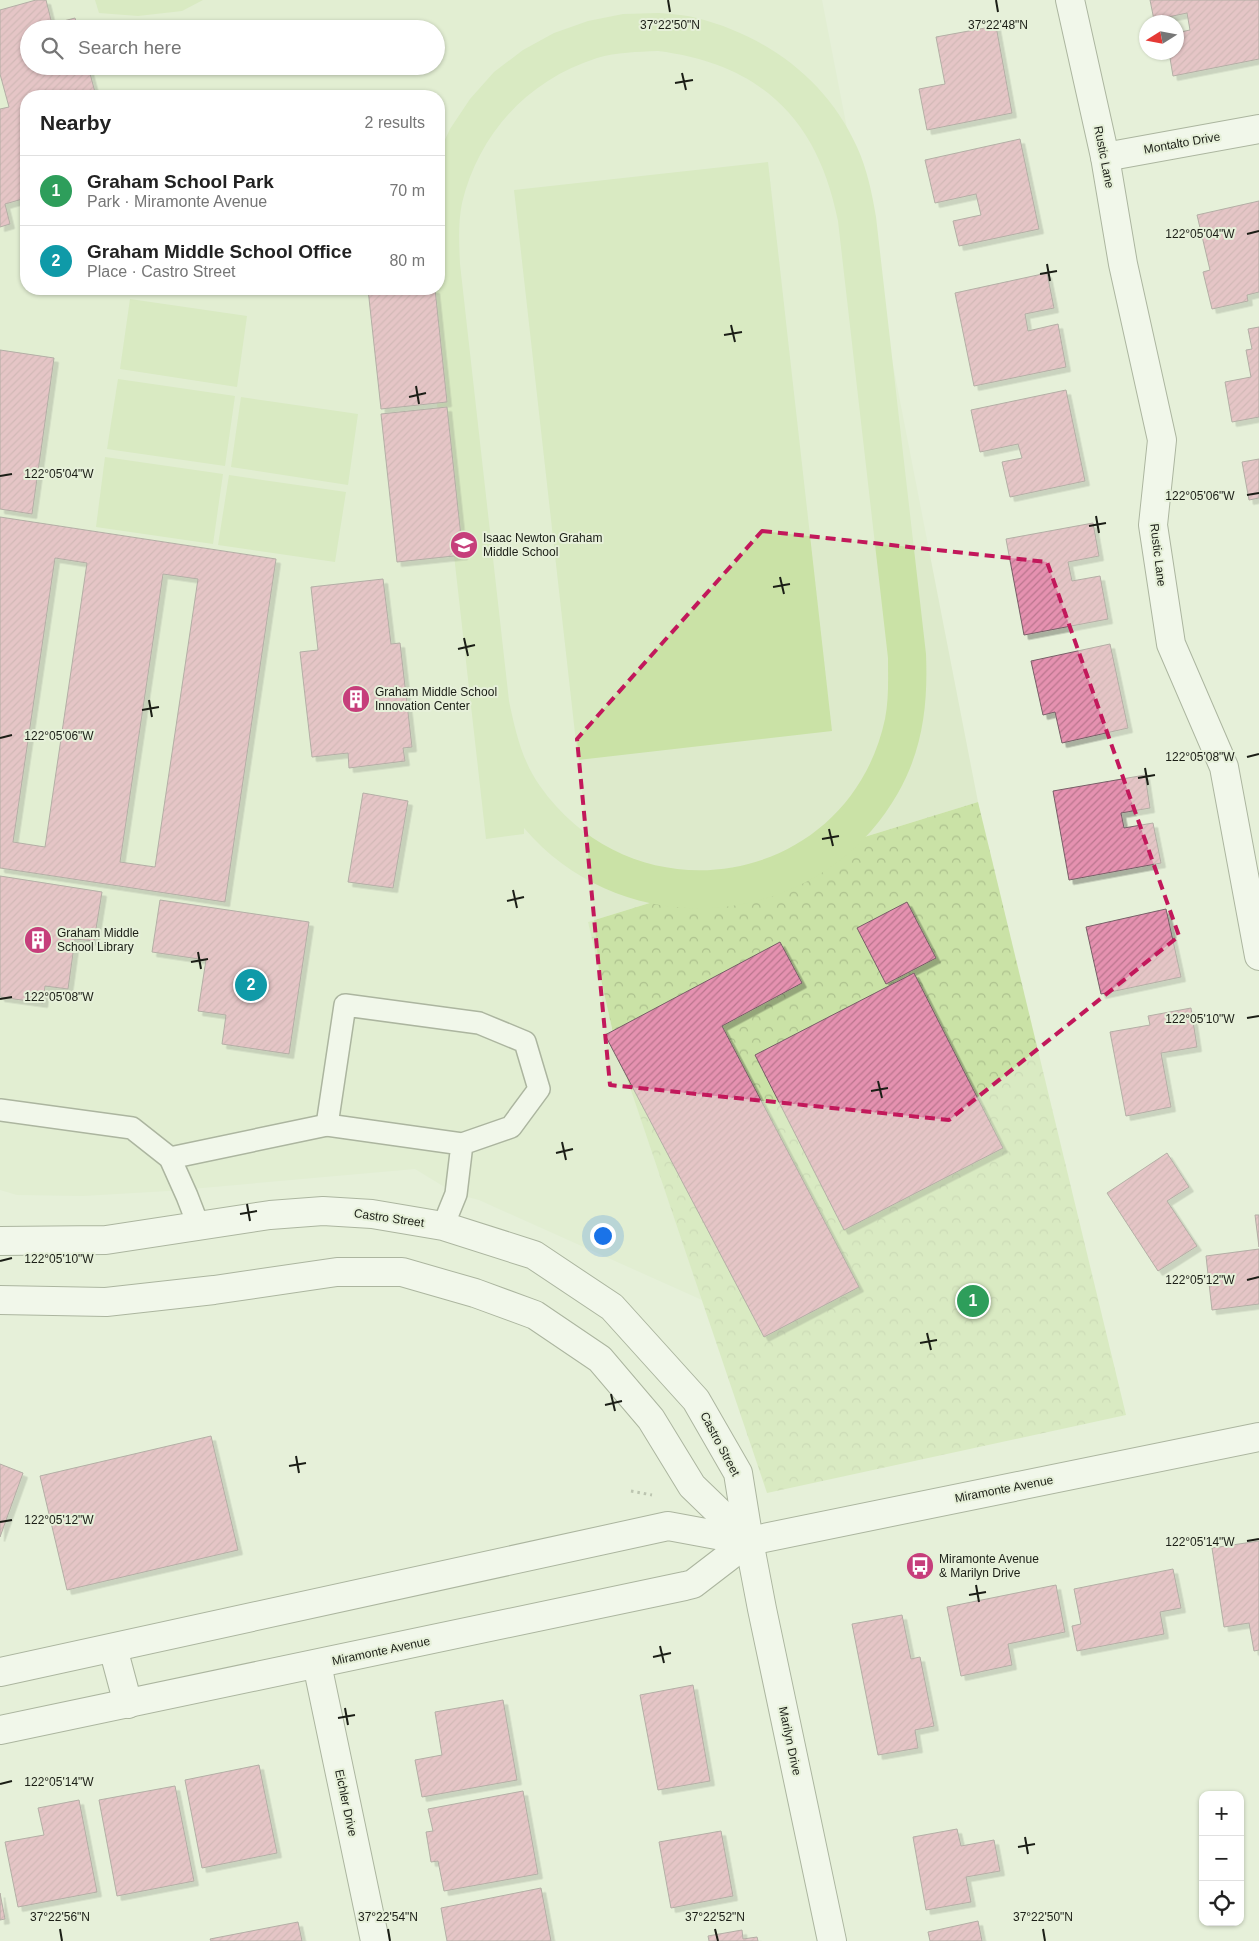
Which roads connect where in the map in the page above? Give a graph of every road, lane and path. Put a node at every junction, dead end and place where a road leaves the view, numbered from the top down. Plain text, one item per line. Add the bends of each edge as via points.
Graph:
1 (1070, 0) edge
2 (1259, 129) edge
3 (1105, 157) junction
4 (1259, 956) edge
5 (0, 1110) edge
6 (327, 1125) junction
7 (462, 1144) junction
8 (170, 1158) junction
9 (443, 1226) junction
10 (198, 1227) junction
11 (0, 1240) edge
12 (0, 1300) edge
13 (1259, 1437) edge
14 (631, 1491) dead end
15 (656, 1496) dead end
16 (749, 1541) junction
17 (113, 1648) junction
18 (317, 1664) junction
19 (0, 1672) edge
20 (128, 1704) junction
21 (0, 1730) edge
22 (375, 1941) edge
23 (832, 1941) edge

1 - 3 street, Rustic Lane
2 - 3 street, Montalto Drive
3 - 4 street, Rustic Lane via 1123,264 1162,440 1153,525 1171,644 1224,768
5 - 8 lane via 132,1128
6 - 7 lane
6 - 7 lane via 345,1005 479,1023 525,1042 539,1089 511,1127
6 - 8 lane
7 - 9 lane via 456,1194
8 - 10 lane
9 - 10 street, Castro Street via 372,1214 323,1211 270,1214
9 - 16 street, Castro Street via 534,1255 612,1307 696,1400 738,1472
10 - 11 street, Castro Street via 106,1240
12 - 16 street via 106,1302 337,1272 402,1272 475,1293 535,1315 600,1359 651,1419 692,1486
13 - 16 street, Miramonte Avenue
14 - 15 path
16 - 17 street, Miramonte Avenue via 668,1526
16 - 18 street, Miramonte Avenue via 693,1584
16 - 23 street, Marilyn Drive
17 - 19 street, Miramonte Avenue
17 - 20 street
18 - 20 street, Miramonte Avenue
18 - 22 street, Eichler Drive
20 - 21 street, Miramonte Avenue

